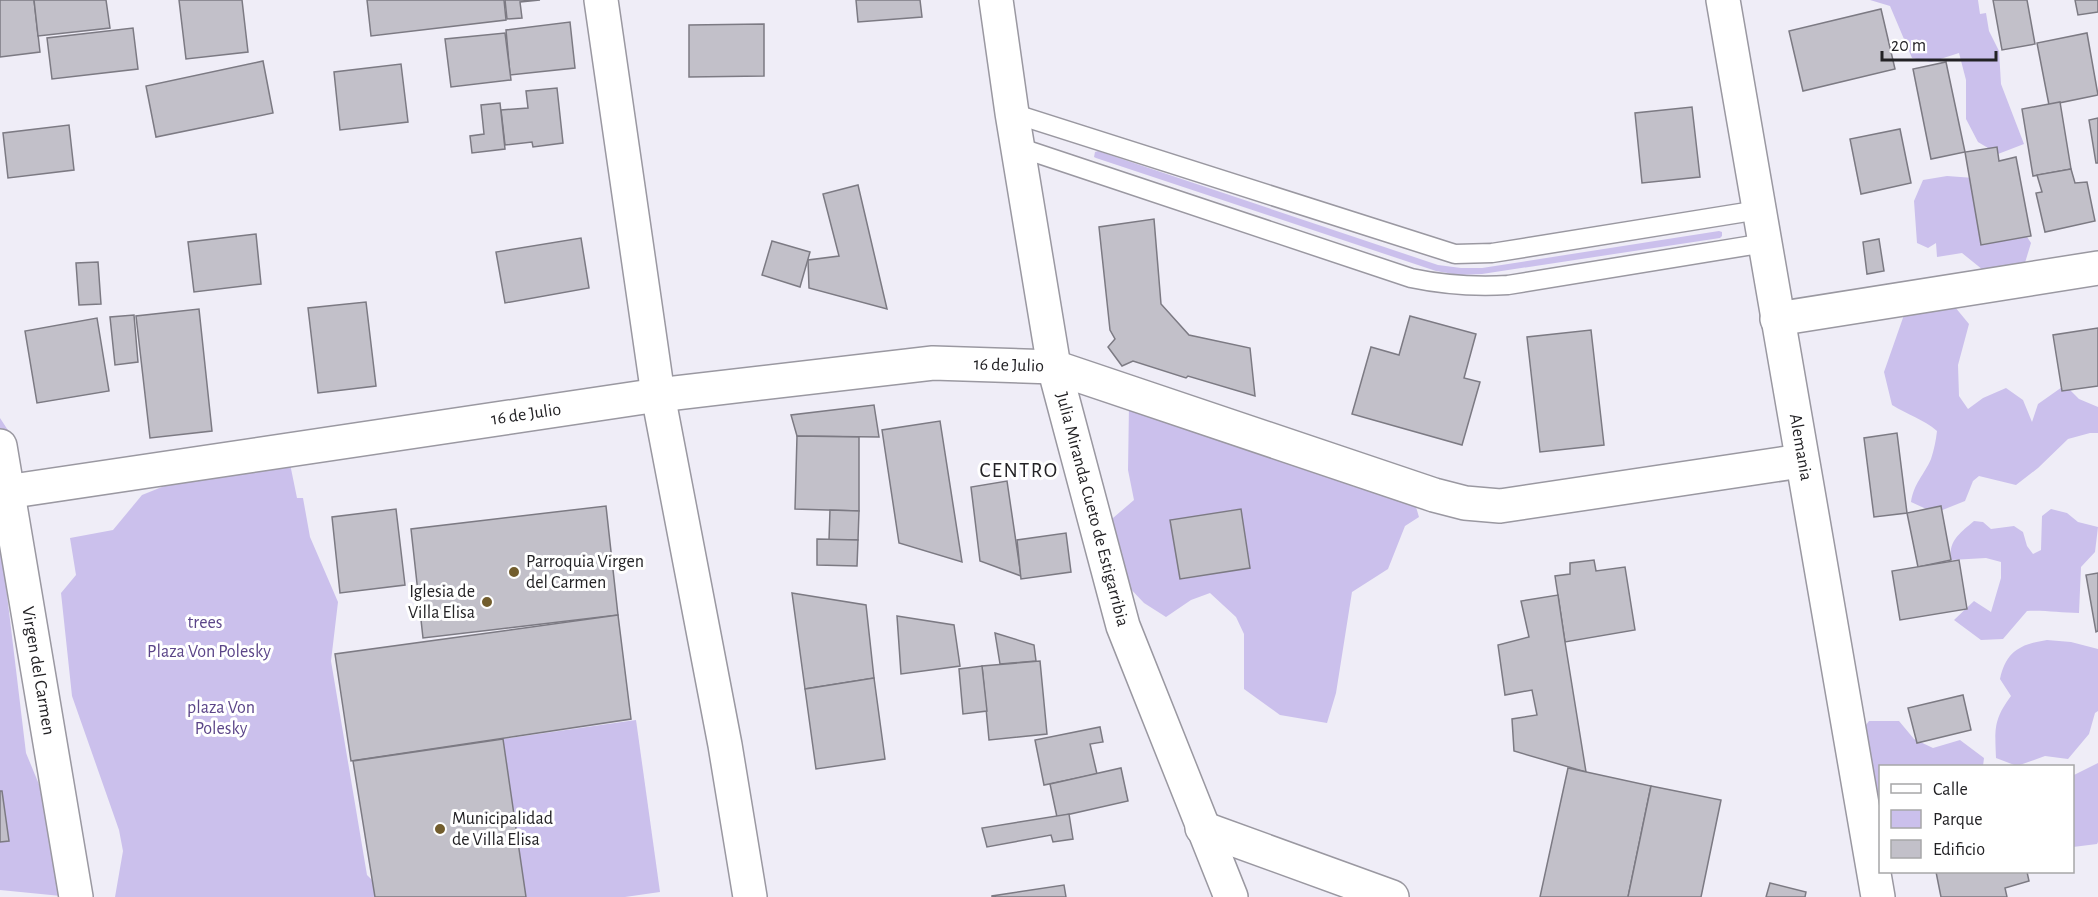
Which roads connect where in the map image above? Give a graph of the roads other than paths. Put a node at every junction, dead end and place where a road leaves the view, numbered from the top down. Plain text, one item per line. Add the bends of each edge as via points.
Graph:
1 (601, 0) edge
2 (996, 0) edge
3 (1723, 0) edge
4 (1012, 113) junction
5 (1018, 147) junction
6 (1759, 210) junction
7 (1765, 243) junction
8 (2098, 268) edge
9 (1777, 319) junction
10 (1054, 367) junction
11 (658, 395) junction
12 (0, 446) edge
13 (1801, 461) junction
14 (4, 492) edge
15 (1202, 828) junction
16 (76, 897) edge
17 (750, 897) edge
18 (1231, 897) edge
19 (1392, 897) edge
20 (1878, 897) edge

1 - 11 street
2 - 4 street, Julia Miranda Cueto de Estigarribia
3 - 6 street, Alemania
4 - 5 street, Julia Miranda Cueto de Estigarribia
4 - 6 lane via 1455,254 1492,253
5 - 7 lane via 1441,285 1508,285
5 - 10 street, Julia Miranda Cueto de Estigarribia
6 - 7 street, Alemania
7 - 9 street, Alemania
8 - 9 street
9 - 13 street, Alemania
10 - 11 street, 16 de Julio via 933,363
10 - 13 street, 16 de Julio via 1465,503 1500,506
10 - 15 street, Julia Miranda Cueto de Estigarribia via 1123,626
11 - 14 street, 16 de Julio
11 - 17 street via 726,745
12 - 14 street, Virgen del Carmen
13 - 20 street, Alemania
14 - 16 street, Virgen del Carmen
15 - 18 street, Julia Miranda Cueto de Estigarribia
15 - 19 street

